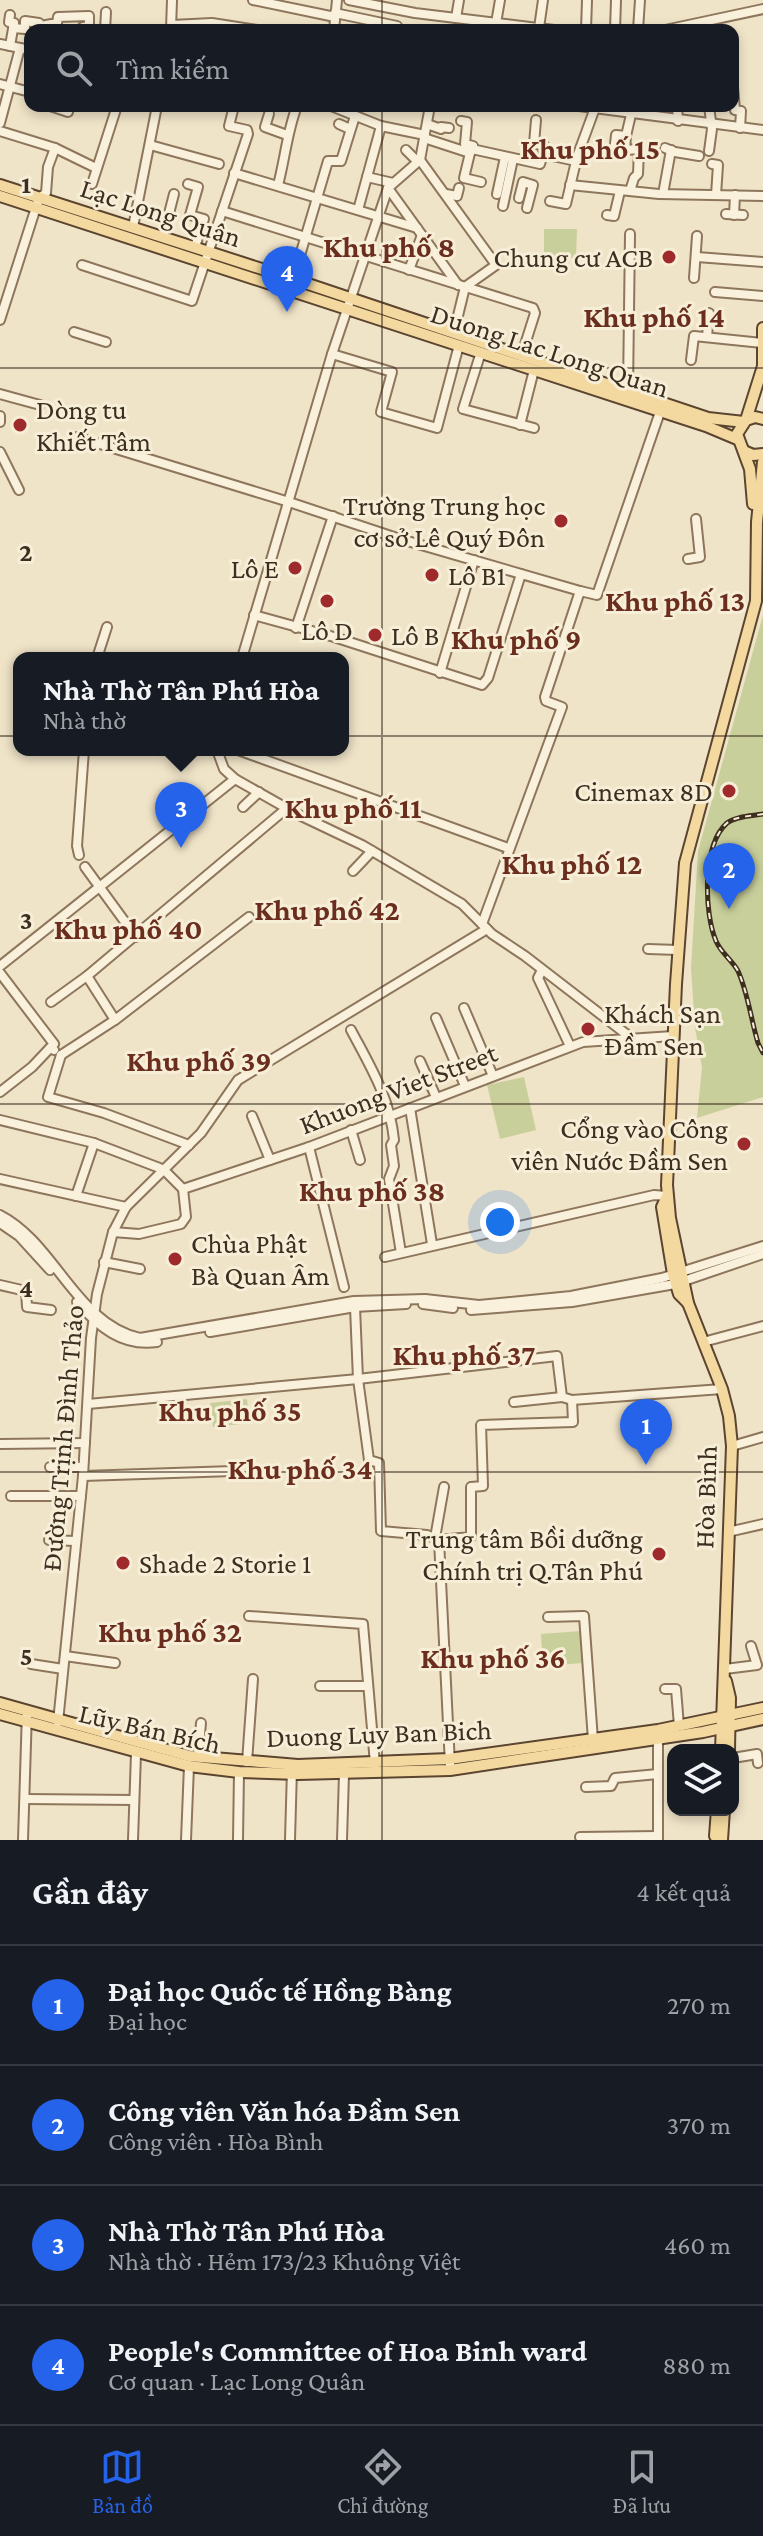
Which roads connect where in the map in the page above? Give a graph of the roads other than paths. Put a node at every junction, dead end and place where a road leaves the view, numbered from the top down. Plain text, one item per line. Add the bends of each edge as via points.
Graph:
1 (172, 0) edge
2 (253, 0) edge
3 (337, 0) edge
4 (349, 0) edge
5 (459, 0) edge
6 (500, 0) edge
7 (543, 0) edge
8 (587, 0) edge
9 (616, 0) edge
10 (640, 0) edge
11 (374, 2) edge
12 (763, 9) edge
13 (106, 12) dead end
14 (10, 15) dead end
15 (335, 15) junction
16 (456, 18) junction
17 (52, 24) edge
18 (89, 24) edge
19 (105, 24) edge
20 (171, 24) edge
21 (334, 24) edge
22 (386, 24) edge
23 (484, 24) edge
24 (489, 24) edge
25 (534, 24) edge
26 (586, 24) edge
27 (615, 24) edge
28 (638, 24) edge
29 (708, 24) edge
30 (13, 28) junction
31 (24, 29) edge
32 (5, 45) edge
33 (24, 54) edge
34 (0, 84) edge
35 (10, 87) junction
36 (24, 90) edge
37 (739, 111) edge
38 (115, 112) edge
39 (156, 112) edge
40 (232, 112) edge
41 (295, 112) edge
42 (345, 112) edge
43 (429, 112) edge
44 (597, 112) edge
45 (632, 112) edge
46 (641, 112) edge
47 (677, 112) edge
48 (710, 112) edge
49 (269, 114) dead end
50 (355, 116) junction
51 (536, 120) dead end
52 (461, 121) dead end
53 (678, 121) junction
54 (0, 123) edge
55 (339, 124) dead end
56 (427, 124) junction
57 (712, 124) junction
58 (381, 126) junction
59 (449, 128) dead end
60 (740, 128) junction
61 (350, 129) junction
62 (763, 130) edge
63 (0, 131) edge
64 (287, 135) junction
65 (626, 136) junction
66 (424, 137) junction
67 (150, 145) junction
68 (55, 148) junction
69 (406, 150) dead end
70 (471, 151) junction
71 (709, 151) dead end
72 (614, 153) dead end
73 (543, 154) junction
74 (699, 156) dead end
75 (509, 158) junction
76 (419, 161) junction
77 (576, 161) junction
78 (535, 163) junction
79 (219, 164) dead end
80 (712, 164) dead end
81 (96, 168) junction
82 (234, 173) junction
83 (367, 177) junction
84 (92, 184) dead end
85 (188, 184) dead end
86 (530, 184) junction
87 (0, 185) edge
88 (278, 185) junction
89 (570, 185) junction
90 (390, 186) junction
91 (620, 191) junction
92 (630, 191) junction
93 (445, 193) junction
94 (174, 194) dead end
95 (497, 194) dead end
96 (663, 194) junction
97 (716, 195) junction
98 (735, 195) junction
99 (0, 196) edge
100 (763, 196) edge
101 (318, 197) junction
102 (519, 198) dead end
103 (550, 201) dead end
104 (38, 203) junction
105 (503, 206) dead end
106 (527, 208) dead end
107 (358, 210) junction
108 (222, 211) junction
109 (607, 215) dead end
110 (734, 215) dead end
111 (379, 216) junction
112 (133, 227) junction
113 (419, 231) junction
114 (630, 234) dead end
115 (697, 236) dead end
116 (163, 237) junction
117 (306, 237) junction
118 (195, 247) junction
119 (207, 257) junction
120 (367, 257) junction
121 (697, 257) junction
122 (763, 262) edge
123 (82, 265) dead end
124 (409, 270) junction
125 (694, 278) dead end
126 (293, 279) junction
127 (462, 286) junction
128 (715, 292) dead end
129 (763, 296) edge
130 (350, 304) junction
131 (709, 313) dead end
132 (0, 320) edge
133 (763, 328) edge
134 (74, 332) dead end
135 (454, 332) junction
136 (707, 337) junction
137 (106, 342) dead end
138 (762, 343) edge
139 (459, 345) junction
140 (481, 352) junction
141 (332, 354) junction
142 (522, 354) junction
143 (691, 360) dead end
144 (763, 366) edge
145 (534, 370) junction
146 (763, 376) edge
147 (628, 390) junction
148 (0, 394) edge
149 (40, 405) dead end
150 (660, 412) junction
151 (0, 416) edge
152 (763, 419) edge
153 (745, 421) junction
154 (0, 422) edge
155 (520, 425) junction
156 (534, 428) dead end
157 (77, 437) dead end
158 (737, 439) junction
159 (744, 451) junction
160 (0, 452) edge
161 (763, 454) edge
162 (763, 462) edge
163 (19, 490) dead end
164 (289, 502) junction
165 (333, 516) junction
166 (696, 519) dead end
167 (757, 522) junction
168 (688, 559) dead end
169 (474, 560) junction
170 (521, 574) junction
171 (580, 591) junction
172 (254, 615) junction
173 (107, 627) dead end
174 (296, 628) junction
175 (99, 652) edge
176 (244, 652) edge
177 (440, 673) junction
178 (84, 756) edge
179 (219, 756) edge
180 (255, 756) edge
181 (235, 779) junction
182 (259, 792) junction
183 (243, 807) dead end
184 (287, 808) junction
185 (508, 848) junction
186 (372, 851) junction
187 (79, 855) dead end
188 (85, 867) dead end
189 (353, 871) dead end
190 (101, 886) junction
191 (249, 917) dead end
192 (484, 927) junction
193 (136, 937) junction
194 (648, 949) dead end
195 (678, 950) junction
196 (0, 966) edge
197 (542, 970) junction
198 (0, 973) edge
199 (87, 976) junction
200 (51, 1002) dead end
201 (464, 1008) dead end
202 (436, 1018) dead end
203 (115, 1020) junction
204 (351, 1030) dead end
205 (673, 1036) junction
206 (630, 1037) junction
207 (570, 1046) junction
208 (50, 1048) junction
209 (61, 1055) junction
210 (420, 1061) dead end
211 (493, 1076) junction
212 (465, 1086) junction
213 (0, 1092) edge
214 (436, 1097) junction
215 (410, 1108) junction
216 (392, 1114) junction
217 (252, 1116) dead end
218 (0, 1120) edge
219 (351, 1130) junction
220 (94, 1143) junction
221 (189, 1145) junction
222 (309, 1147) junction
223 (270, 1160) junction
224 (360, 1160) dead end
225 (164, 1170) junction
226 (0, 1179) edge
227 (183, 1189) junction
228 (76, 1196) junction
229 (667, 1196) junction
230 (126, 1207) junction
231 (0, 1215) edge
232 (0, 1223) edge
233 (113, 1232) junction
234 (432, 1244) junction
235 (763, 1246) edge
236 (401, 1253) junction
237 (763, 1254) edge
238 (385, 1257) dead end
239 (104, 1262) junction
240 (140, 1269) dead end
241 (678, 1277) junction
242 (0, 1285) edge
243 (344, 1287) dead end
244 (346, 1306) junction
245 (51, 1310) dead end
246 (94, 1316) junction
247 (763, 1326) edge
248 (703, 1342) junction
249 (358, 1379) junction
250 (722, 1389) junction
251 (562, 1397) junction
252 (572, 1400) junction
253 (514, 1402) dead end
254 (88, 1404) junction
255 (763, 1437) edge
256 (85, 1443) junction
257 (0, 1444) edge
258 (732, 1446) junction
259 (50, 1467) dead end
260 (233, 1471) dead end
261 (83, 1472) junction
262 (444, 1487) dead end
263 (11, 1496) dead end
264 (81, 1496) junction
265 (763, 1524) edge
266 (728, 1532) junction
267 (437, 1539) junction
268 (49, 1540) dead end
269 (75, 1541) junction
270 (249, 1616) dead end
271 (548, 1617) dead end
272 (751, 1646) dead end
273 (65, 1656) junction
274 (115, 1663) dead end
275 (31, 1664) dead end
276 (63, 1669) junction
277 (725, 1674) junction
278 (253, 1679) dead end
279 (320, 1686) dead end
280 (368, 1686) junction
281 (665, 1689) dead end
282 (725, 1699) junction
283 (0, 1703) edge
284 (763, 1708) edge
285 (0, 1714) edge
286 (27, 1716) junction
287 (747, 1718) junction
288 (763, 1719) edge
289 (725, 1722) junction
290 (201, 1723) dead end
291 (58, 1726) junction
292 (679, 1726) junction
293 (702, 1727) junction
294 (658, 1735) junction
295 (593, 1740) junction
296 (722, 1744) edge
297 (725, 1744) edge
298 (727, 1744) edge
299 (136, 1754) junction
300 (198, 1757) junction
301 (739, 1757) edge
302 (247, 1762) junction
303 (758, 1763) dead end
304 (375, 1764) junction
305 (450, 1765) junction
306 (189, 1766) junction
307 (292, 1769) junction
308 (239, 1772) junction
309 (344, 1774) junction
310 (658, 1774) junction
311 (586, 1787) dead end
312 (25, 1799) junction
313 (134, 1800) junction
314 (717, 1816) edge
315 (724, 1816) edge
316 (580, 1837) dead end
317 (658, 1838) edge
318 (23, 1840) edge
319 (133, 1840) edge
320 (186, 1840) edge
321 (238, 1840) edge
322 (290, 1840) edge
323 (342, 1840) edge
324 (715, 1840) edge
325 (722, 1840) edge

1 - 20 street
2 - 15 street
3 - 15 street
4 - 11 street
5 - 16 street
6 - 24 street
7 - 25 street
8 - 26 street
9 - 27 street
10 - 28 street
11 - 16 street
12 - 29 street
13 - 19 street
14 - 30 street
15 - 21 street
15 - 22 street
16 - 23 street
17 - 18 street via 58,17 89,16
30 - 31 street
30 - 32 street
33 - 35 street
34 - 35 street
35 - 36 street
35 - 54 street
37 - 60 street
38 - 81 street
39 - 67 street
40 - 82 street via 229,126 249,132
41 - 64 street
42 - 50 street
43 - 56 street
44 - 77 street
45 - 65 street
46 - 53 street
47 - 53 street
48 - 57 street
49 - 64 street via 265,127
50 - 58 street
50 - 61 street
51 - 73 street via 534,144 544,145
52 - 70 street via 467,122 465,144 473,146
53 - 57 street
55 - 61 street
56 - 59 street
56 - 66 street
57 - 60 street
57 - 71 street
58 - 66 street
58 - 83 street
60 - 62 street
61 - 101 street via 341,161 330,159
63 - 68 street
64 - 88 street
65 - 72 street via 616,135
65 - 92 street via 625,150 639,149 638,174
66 - 70 street
66 - 76 street
67 - 79 street
67 - 112 street
68 - 81 street
68 - 104 street via 46,193
69 - 76 street
70 - 75 street
70 - 93 street via 464,175 476,181 457,196
73 - 77 street
73 - 78 street via 540,164
74 - 96 street via 668,149
75 - 78 street
75 - 95 street
75 - 105 street
76 - 90 street
76 - 93 street
77 - 89 street
78 - 86 street
80 - 97 street via 718,165
81 - 84 street
82 - 88 street
82 - 108 street
83 - 90 street
83 - 107 street
85 - 118 street via 198,188 190,215 204,219
86 - 102 street via 523,182
86 - 106 street
87 - 104 main road, Lạc Long Quân
88 - 101 street
89 - 91 street
89 - 103 street via 566,204
90 - 111 street
90 - 113 street
91 - 92 street
91 - 109 street via 614,216
92 - 96 street
93 - 127 street via 496,265
94 - 116 street
96 - 97 street
97 - 98 street
98 - 100 street
98 - 110 street
99 - 104 main road, Lạc Long Quân
101 - 107 street
101 - 117 street
104 - 112 main road, Lạc Long Quân
104 - 119 main road, Lạc Long Quân
104 - 132 street
107 - 111 street
108 - 117 street
108 - 119 street
111 - 113 street
111 - 120 street
112 - 116 main road, Lạc Long Quân
113 - 124 street
113 - 127 street
114 - 147 street
115 - 121 street
116 - 118 main road, Lạc Long Quân
117 - 120 street
117 - 126 street
118 - 119 main road, Lạc Long Quân
119 - 123 street via 194,298 188,301
119 - 126 main road, Lạc Long Quân
119 - 130 main road, Lạc Long Quân
120 - 124 street
120 - 130 street
121 - 122 street
121 - 125 street
124 - 127 street
126 - 130 main road, Lạc Long Quân
127 - 135 street
127 - 142 street via 535,310
128 - 129 street
130 - 135 main road, Duong Lac Long Quan
130 - 139 main road, Duong Lac Long Quan
130 - 141 street
131 - 136 street
133 - 138 main road
134 - 137 street
135 - 142 main road, Duong Lac Long Quan
136 - 138 street
136 - 143 street via 694,336
138 - 144 main road
139 - 140 main road, Duong Lac Long Quan
139 - 141 street via 437,428 381,412 392,372
140 - 145 main road, Duong Lac Long Quan
140 - 155 street via 463,409
141 - 164 street
142 - 147 main road, Duong Lac Long Quan
144 - 146 main road
144 - 153 main road
145 - 150 main road, Duong Lac Long Quan
145 - 155 street
147 - 153 main road, Duong Lac Long Quan via 708,418
148 - 149 street
150 - 158 main road, Duong Lac Long Quan
150 - 171 street via 597,595
151 - 154 street
152 - 153 main road, Duong Lac Long Quan
153 - 158 main road
155 - 156 street
157 - 164 street
158 - 159 main road
159 - 161 main road
159 - 167 main road
160 - 163 street
162 - 167 main road
164 - 165 street
164 - 172 street
165 - 169 street
165 - 174 street
166 - 168 street via 700,557
167 - 195 main road via 757,594 688,845
169 - 170 street
169 - 177 street
170 - 171 street
170 - 177 street via 485,683
171 - 185 street via 545,697 562,707
172 - 174 street
172 - 176 street
173 - 175 street
174 - 177 street
178 - 187 street
179 - 181 street
180 - 185 street
181 - 182 street
181 - 190 street
182 - 183 street
182 - 184 street
184 - 186 street
184 - 193 street
185 - 192 street
186 - 189 street
186 - 192 street via 462,904
188 - 190 street
190 - 193 street
190 - 196 street
191 - 203 street
192 - 197 street
192 - 221 street, Đường Trịnh Đình Thảo via 238,1080
193 - 199 street
194 - 195 street
195 - 205 main road
197 - 206 street
197 - 207 street via 538,978
198 - 208 street via 54,1044
199 - 200 street
199 - 203 street
201 - 211 street
202 - 212 street
203 - 209 street
204 - 216 street
205 - 206 street, Khuong Viet Street
205 - 229 main road, Hòa Bình
206 - 207 street, Khuong Viet Street
207 - 211 street, Khuong Viet Street
208 - 209 street
208 - 213 street
209 - 221 street via 48,1097
210 - 214 street
211 - 212 street, Khuong Viet Street
212 - 214 street, Khuong Viet Street
214 - 215 street, Khuong Viet Street
215 - 216 street, Khuong Viet Street
215 - 234 street
216 - 219 street, Khuong Viet Street
216 - 236 street via 394,1166 389,1179
217 - 223 street
218 - 220 street
219 - 222 street, Khuong Viet Street
219 - 224 street
220 - 225 street
220 - 228 street
221 - 225 street, Đường Trịnh Đình Thảo
222 - 223 street, Khuong Viet Street
222 - 243 street
223 - 227 street, Khuong Viet Street
225 - 227 street
225 - 230 street, Đường Trịnh Đình Thảo
226 - 228 street
227 - 233 street via 186,1217 181,1224 139,1234
228 - 230 street
229 - 234 street
229 - 241 main road, Hòa Bình via 662,1207
230 - 233 street, Đường Trịnh Đình Thảo
231 - 246 street via 25,1233
232 - 246 street via 19,1236
233 - 239 street, Đường Trịnh Đình Thảo
234 - 236 street
235 - 241 street
236 - 238 street
237 - 241 street
239 - 240 street
239 - 246 street, Đường Trịnh Đình Thảo
241 - 244 street via 519,1302 479,1305 410,1298
241 - 248 main road, Hòa Bình via 679,1294 688,1303
242 - 245 street via 26,1291 27,1307
244 - 246 street via 139,1344 109,1332
244 - 249 street
246 - 254 street, Đường Trịnh Đình Thảo
247 - 248 street
248 - 250 main road, Hòa Bình
249 - 251 street via 557,1356
249 - 254 street
249 - 267 street via 369,1460 379,1463 381,1531
250 - 252 street
250 - 258 main road, Hòa Bình
251 - 252 street
251 - 253 street
252 - 267 street via 573,1422 481,1425 483,1486 471,1487 471,1537
254 - 256 street, Đường Trịnh Đình Thảo
255 - 258 street
256 - 257 street
256 - 261 street, Đường Trịnh Đình Thảo
258 - 266 main road, Hòa Bình
259 - 261 street
260 - 261 street
261 - 264 street, Đường Trịnh Đình Thảo
262 - 267 street
263 - 264 street
264 - 269 street, Đường Trịnh Đình Thảo
265 - 266 street
266 - 277 main road, Hòa Bình
267 - 305 street
268 - 269 street
269 - 273 street, Đường Trịnh Đình Thảo
270 - 280 street via 363,1624
271 - 295 street via 584,1616
272 - 277 street via 757,1665
273 - 274 street
273 - 276 street, Đường Trịnh Đình Thảo
275 - 276 street
276 - 291 street, Đường Trịnh Đình Thảo
277 - 282 main road, Hòa Bình
278 - 302 street
279 - 280 street
280 - 304 street
281 - 292 street via 676,1689
282 - 287 main road
282 - 289 main road, Hòa Bình
282 - 293 main road
283 - 286 main road, Duong Luy Ban Bich
284 - 287 main road, Duong Luy Ban Bich
285 - 286 main road
286 - 291 main road, Duong Luy Ban Bich
286 - 312 street
287 - 288 main road
287 - 289 main road, Duong Luy Ban Bich
287 - 298 main road
289 - 293 main road, Duong Luy Ban Bich
289 - 297 main road
290 - 300 street
291 - 299 main road, Lũy Bán Bích
291 - 300 main road, Duong Luy Ban Bich
292 - 293 main road, Duong Luy Ban Bich
292 - 294 main road, Duong Luy Ban Bich
293 - 294 main road, Lũy Bán Bích
293 - 296 main road
294 - 295 main road, Duong Luy Ban Bich
294 - 305 main road, Lũy Bán Bích
294 - 310 street
295 - 305 main road, Duong Luy Ban Bich
299 - 306 main road, Lũy Bán Bích
299 - 313 street
300 - 302 main road, Duong Luy Ban Bich
301 - 303 street via 757,1754
302 - 307 main road, Duong Luy Ban Bich
304 - 305 main road, Duong Luy Ban Bich
304 - 307 main road, Duong Luy Ban Bich
305 - 309 main road, Lũy Bán Bích
306 - 308 main road, Lũy Bán Bích
306 - 320 street
307 - 308 main road, Lũy Bán Bích
307 - 309 main road, Lũy Bán Bích
307 - 322 street
308 - 321 street
309 - 323 street
310 - 311 street
310 - 317 street
312 - 313 street
312 - 318 street
313 - 319 street
314 - 324 main road
315 - 325 main road
316 - 317 street

